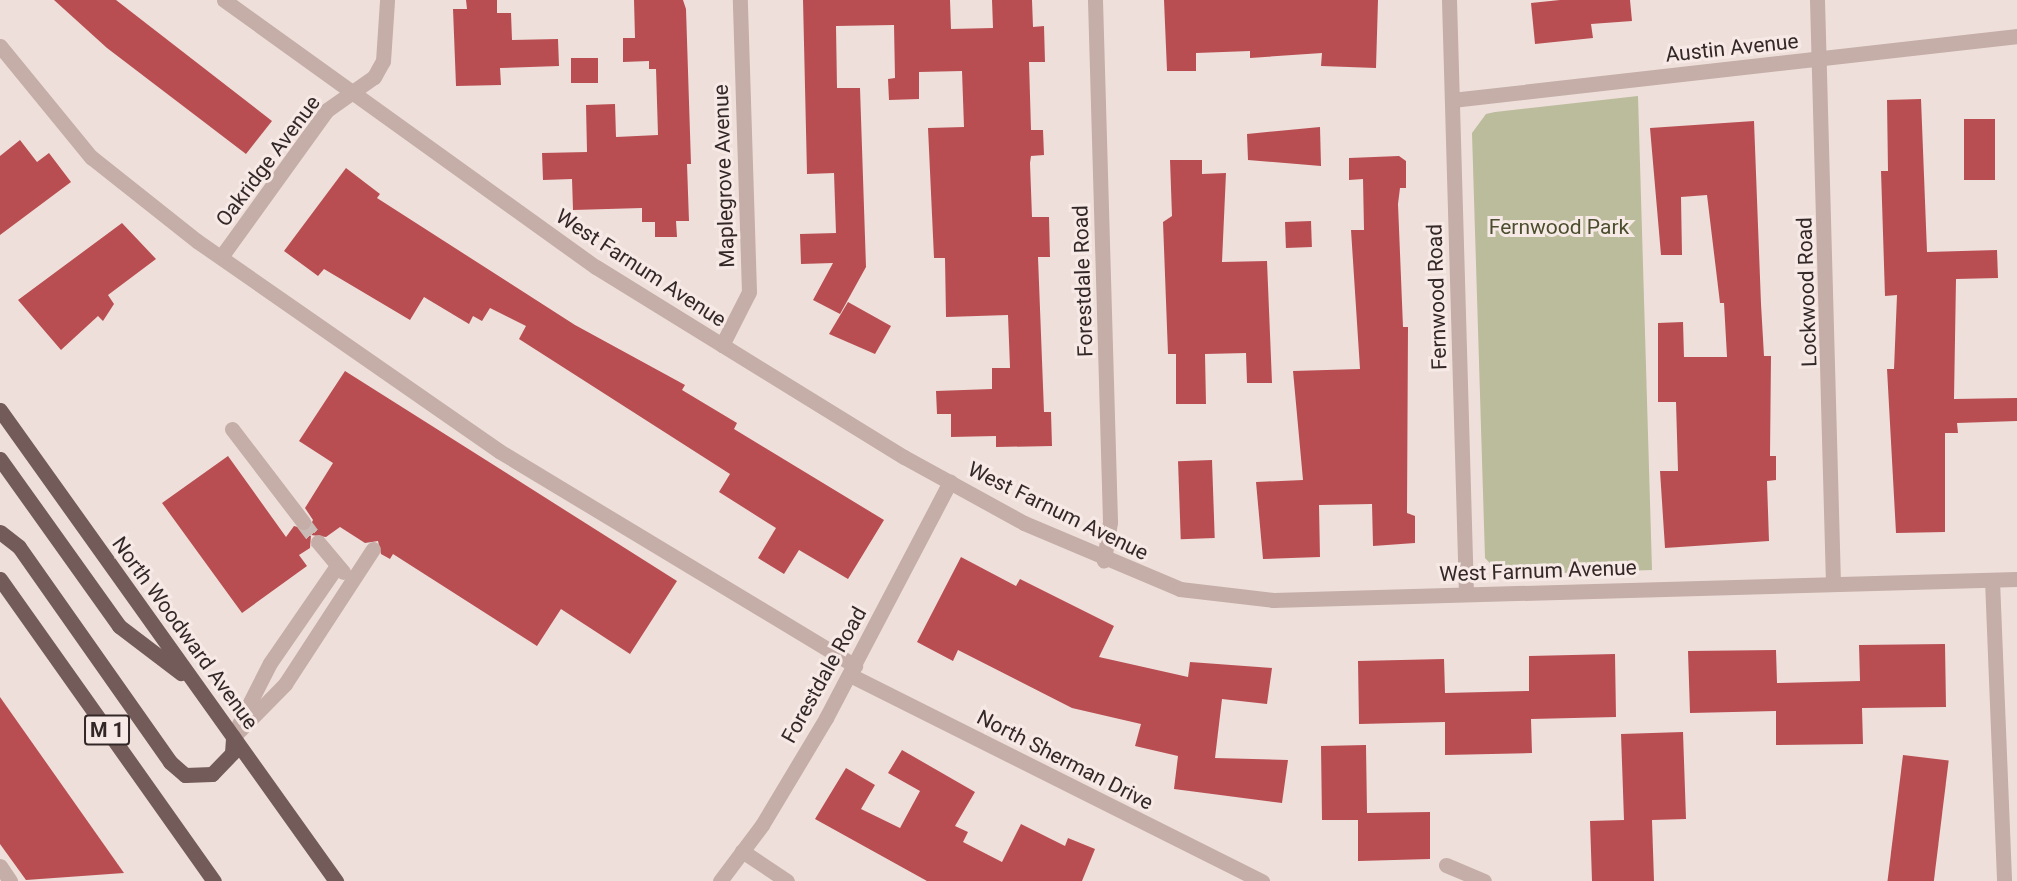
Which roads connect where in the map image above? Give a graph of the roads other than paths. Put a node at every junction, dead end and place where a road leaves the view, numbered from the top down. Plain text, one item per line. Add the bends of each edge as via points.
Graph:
1 (224, 0) edge
2 (387, 0) edge
3 (740, 0) edge
4 (1095, 0) edge
5 (1449, 0) edge
6 (1816, 0) edge
7 (2017, 36) edge
8 (0, 46) edge
9 (1819, 59) junction
10 (352, 94) junction
11 (1452, 100) junction
12 (221, 257) junction
13 (722, 345) junction
14 (0, 410) edge
15 (232, 429) dead end
16 (0, 459) edge
17 (950, 482) junction
18 (303, 522) tunnel mouth
19 (0, 532) edge
20 (318, 542) tunnel mouth
21 (373, 549) dead end
22 (1104, 561) junction
23 (337, 566) junction
24 (0, 579) edge
25 (2017, 579) edge
26 (1992, 580) junction
27 (352, 581) junction
28 (1833, 584) junction
29 (1466, 594) junction
30 (852, 671) junction
31 (193, 682) junction
32 (233, 737) junction
33 (742, 851) junction
34 (1446, 865) dead end
35 (0, 866) edge
36 (10, 881) edge
37 (214, 881) edge
38 (336, 881) edge
39 (720, 881) edge
40 (788, 881) edge
41 (1262, 881) edge
42 (1484, 881) edge
43 (2004, 881) edge

1 - 10 street, West Farnum Avenue
2 - 10 street, Oakridge Avenue via 383,61 374,77
3 - 13 street, Maplegrove Avenue via 749,291
4 - 22 street, Forestdale Road via 1110,522
5 - 11 street, Fernwood Road
6 - 9 street, Lockwood Road
7 - 9 street, Austin Avenue
8 - 12 street, North Sherman Drive via 91,157
9 - 11 street, Austin Avenue
9 - 28 street, Lockwood Road
10 - 12 street, Oakridge Avenue via 327,110
10 - 13 street, West Farnum Avenue via 596,267
11 - 29 street, Fernwood Road
12 - 30 street, North Sherman Drive via 499,451
13 - 17 street, West Farnum Avenue
14 - 31 main road, North Woodward Avenue
15 - 18 street
16 - 31 main road via 119,626
17 - 22 street, West Farnum Avenue
17 - 30 street, Forestdale Road
19 - 32 main road via 19,547 170,762 185,775 212,774 224,767
20 - 23 street
21 - 27 street
22 - 29 street, West Farnum Avenue via 1180,589 1233,597
23 - 27 street
23 - 32 street via 270,663
24 - 37 main road, M 1
25 - 26 street, West Farnum Avenue
26 - 28 street, West Farnum Avenue
26 - 43 street
27 - 32 street via 285,684
28 - 29 street, West Farnum Avenue
30 - 33 street, Forestdale Road
30 - 41 street, North Sherman Drive
31 - 32 main road, North Woodward Avenue
32 - 38 main road, North Woodward Avenue
33 - 39 street, Forestdale Road
33 - 40 street
34 - 42 street
35 - 36 street

